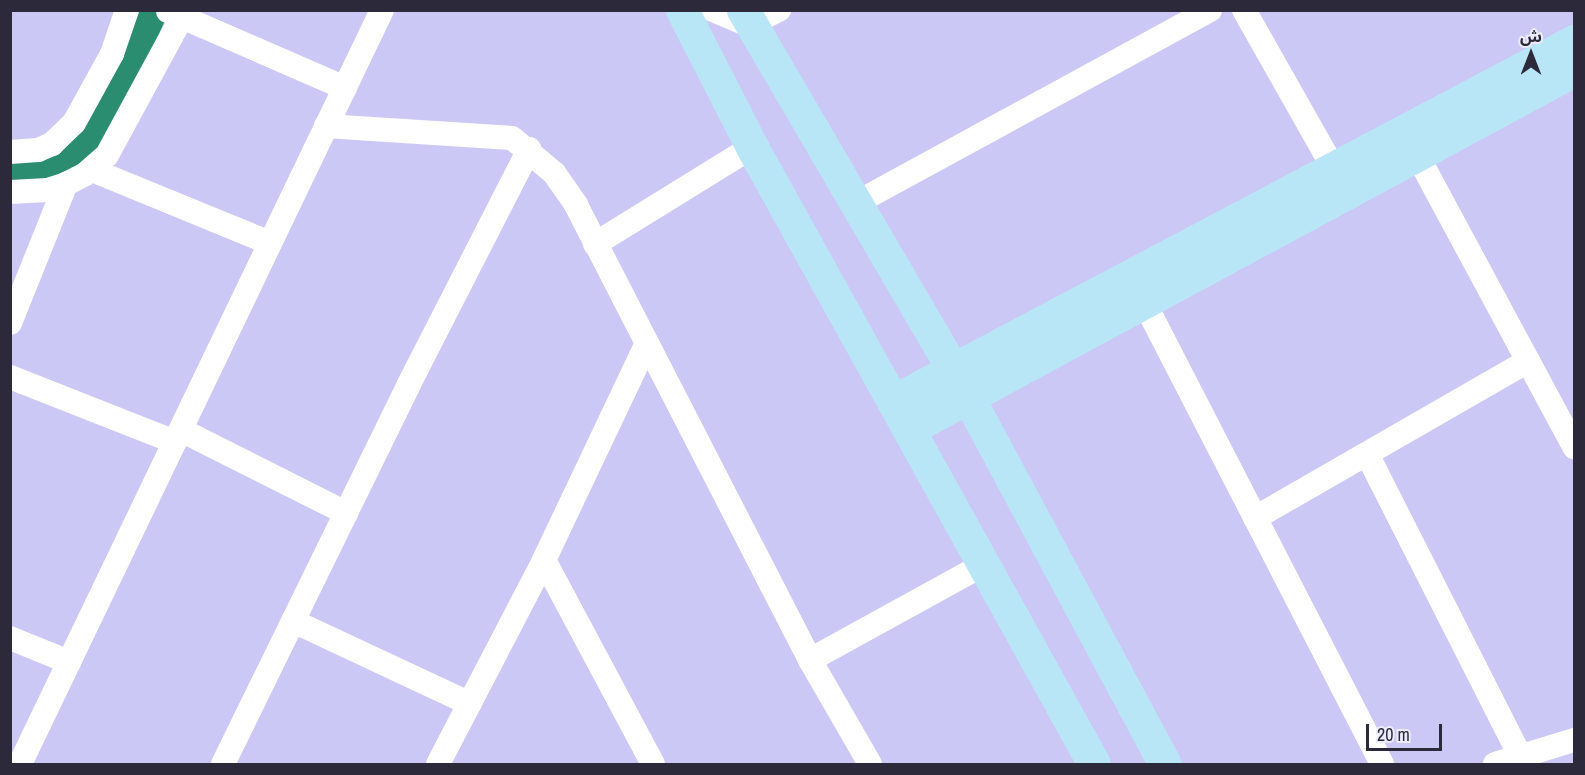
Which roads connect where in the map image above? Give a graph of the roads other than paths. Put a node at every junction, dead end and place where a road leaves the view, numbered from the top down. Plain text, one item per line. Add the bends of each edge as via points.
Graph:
1 (127, 10) edge
2 (382, 10) edge
3 (682, 10) edge
4 (713, 10) edge
5 (779, 10) edge
6 (1210, 10) edge
7 (1244, 10) edge
8 (175, 14) edge
9 (746, 18) edge
10 (1575, 41) edge
11 (1575, 70) edge
12 (345, 88) junction
13 (326, 126) junction
14 (1411, 143) junction
15 (752, 147) junction
16 (529, 149) junction
17 (10, 152) edge
18 (1334, 169) junction
19 (92, 170) junction
20 (66, 184) junction
21 (10, 192) edge
22 (858, 202) junction
23 (270, 243) junction
24 (595, 244) junction
25 (18, 288) edge
26 (1144, 302) junction
27 (10, 323) edge
28 (645, 345) junction
29 (1528, 361) junction
30 (953, 369) junction
31 (10, 377) edge
32 (968, 398) junction
33 (895, 400) junction
34 (1569, 422) edge
35 (911, 428) junction
36 (178, 436) junction
37 (1575, 447) edge
38 (1367, 454) junction
39 (346, 513) junction
40 (1255, 518) junction
41 (544, 560) junction
42 (983, 565) junction
43 (293, 621) junction
44 (10, 638) edge
45 (810, 660) junction
46 (69, 662) junction
47 (470, 704) junction
48 (1575, 740) edge
49 (1521, 756) junction
50 (21, 765) edge
51 (223, 765) edge
52 (438, 765) edge
53 (653, 765) edge
54 (870, 765) edge
55 (1094, 765) edge
56 (1165, 765) edge
57 (1382, 765) edge
58 (1495, 765) edge

1 - 17 street via 111,54 74,123 45,147
2 - 12 street
3 - 15 street
4 - 9 street
5 - 9 street
6 - 22 street
7 - 18 street
8 - 12 street
8 - 19 street via 116,142
9 - 22 street
10 - 14 street
11 - 14 street
12 - 13 street
13 - 16 street via 502,137
13 - 23 street
14 - 18 street
14 - 26 street
14 - 29 street
15 - 24 street
15 - 33 street
16 - 24 street via 554,173
16 - 39 street
18 - 30 street
19 - 20 street
19 - 23 street
20 - 21 street via 48,190
20 - 25 street
22 - 30 street
23 - 36 street
24 - 28 street
25 - 27 street
26 - 32 street
26 - 40 street
28 - 41 street
28 - 45 street
29 - 34 street
29 - 38 street
30 - 32 street
30 - 33 street
31 - 36 street
32 - 35 street
32 - 56 street
33 - 35 street
34 - 37 street
35 - 42 street
36 - 39 street
36 - 46 street
38 - 40 street
38 - 49 street
39 - 43 street
40 - 57 street
41 - 47 street
41 - 53 street
42 - 45 street
42 - 55 street
43 - 47 street
43 - 51 street
44 - 46 street
45 - 54 street
46 - 50 street
47 - 52 street
48 - 49 street
49 - 58 street

